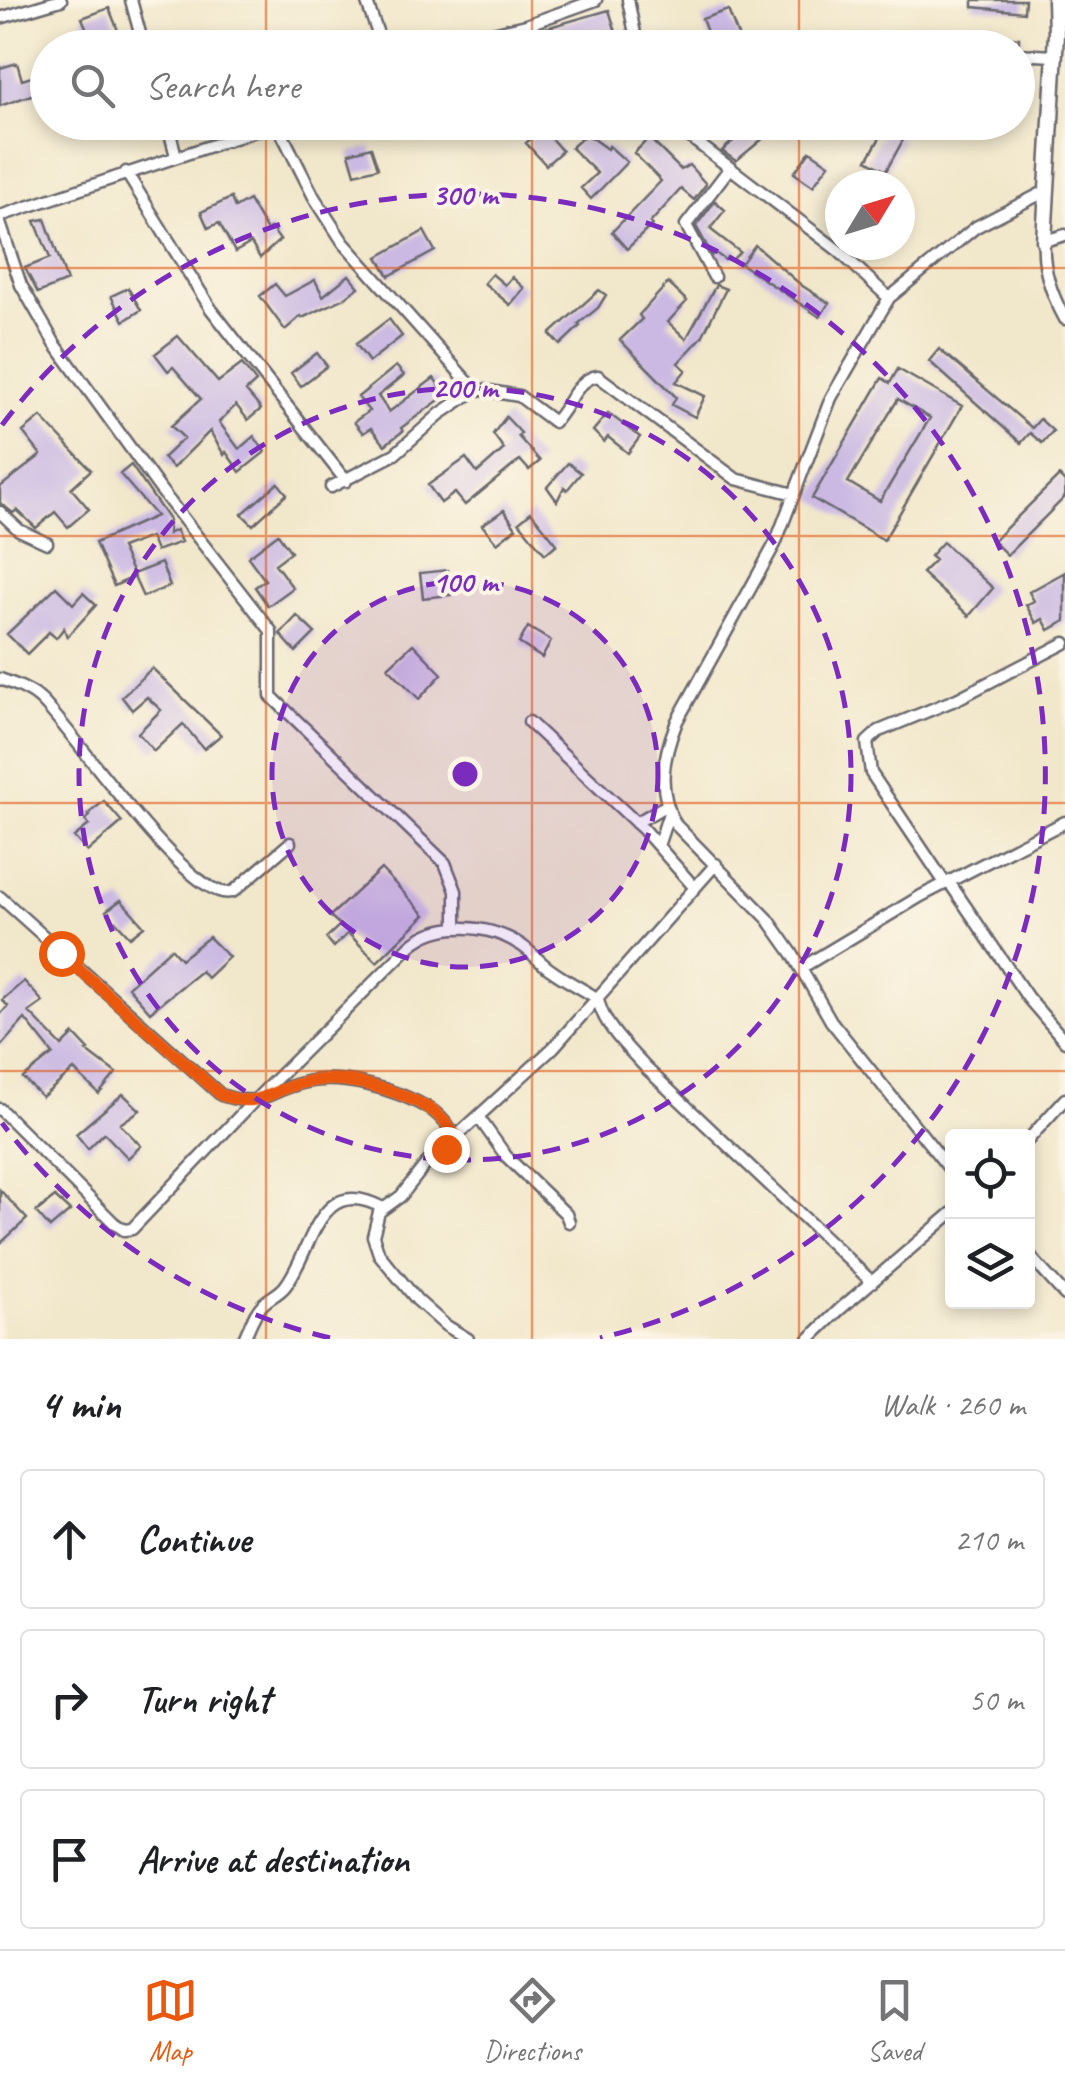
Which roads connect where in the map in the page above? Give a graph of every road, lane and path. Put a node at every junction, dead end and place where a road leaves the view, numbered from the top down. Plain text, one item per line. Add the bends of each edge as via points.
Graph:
1 (62, 0) edge
2 (131, 0) edge
3 (366, 0) edge
4 (596, 0) edge
5 (628, 0) edge
6 (1055, 0) edge
7 (0, 18) edge
8 (139, 30) edge
9 (376, 30) edge
10 (505, 30) edge
11 (634, 30) edge
12 (1035, 55) edge
13 (1053, 56) junction
14 (172, 140) edge
15 (226, 140) edge
16 (288, 140) edge
17 (693, 140) edge
18 (176, 156) junction
19 (729, 169) junction
20 (126, 172) junction
21 (1046, 190) junction
22 (0, 220) edge
23 (1065, 235) edge
24 (1044, 240) junction
25 (714, 278) dead end
26 (890, 298) junction
27 (1065, 318) edge
28 (477, 389) junction
29 (346, 481) junction
30 (331, 487) dead end
31 (794, 494) junction
32 (0, 512) edge
33 (47, 543) dead end
34 (1065, 643) edge
35 (0, 679) edge
36 (529, 722) dead end
37 (667, 809) junction
38 (1065, 822) edge
39 (636, 823) junction
40 (290, 842) dead end
41 (658, 846) junction
42 (716, 864) junction
43 (947, 883) junction
44 (695, 888) junction
45 (0, 897) edge
46 (456, 926) junction
47 (801, 968) junction
48 (598, 998) junction
49 (1065, 1041) edge
50 (1065, 1099) edge
51 (252, 1102) junction
52 (0, 1109) edge
53 (479, 1118) junction
54 (1035, 1132) edge
55 (457, 1137) junction
56 (945, 1163) edge
57 (383, 1208) junction
58 (946, 1219) edge
59 (569, 1222) dead end
60 (1035, 1262) edge
61 (872, 1282) junction
62 (1065, 1295) edge
63 (244, 1339) edge
64 (468, 1339) edge
65 (810, 1339) edge

1 - 7 street
2 - 8 street
3 - 9 street
4 - 10 street
5 - 11 street
6 - 13 street
12 - 13 street
13 - 21 street
14 - 18 street
15 - 18 street
16 - 28 street via 343,242
17 - 19 street
18 - 20 street
19 - 25 street via 686,225
19 - 26 street
20 - 22 street
20 - 29 street via 211,309
21 - 24 street
21 - 26 street via 976,227
22 - 46 street via 21,285 55,344 270,631 271,696 445,863 456,890
23 - 24 street
24 - 27 street via 1048,280
26 - 31 street via 831,398
28 - 29 street via 396,454
28 - 31 street via 519,396 554,422 582,384 598,376 736,479
29 - 30 street
31 - 37 street via 774,544 677,721 662,779
32 - 33 street via 18,530
34 - 43 street via 867,742 871,773
35 - 40 street via 40,699 150,832 216,893 234,891
36 - 39 street
37 - 39 street
37 - 41 street
37 - 42 street
38 - 43 street
39 - 41 street
41 - 44 street
42 - 44 street
42 - 47 street via 768,919
43 - 47 street
43 - 49 street
44 - 48 street
45 - 51 street via 211,1090
46 - 48 street via 506,937
46 - 51 street via 410,946
47 - 56 street via 832,1021
48 - 53 street
48 - 61 street via 619,1037 647,1068
50 - 54 street
51 - 52 street via 139,1224 124,1230
51 - 55 street via 286,1087 329,1080 396,1093 430,1109
53 - 55 street
53 - 59 street
55 - 57 street
57 - 63 street via 358,1197 331,1206 288,1283 259,1308
57 - 64 street via 373,1236 379,1254 417,1300
58 - 61 street
60 - 62 street
61 - 65 street

